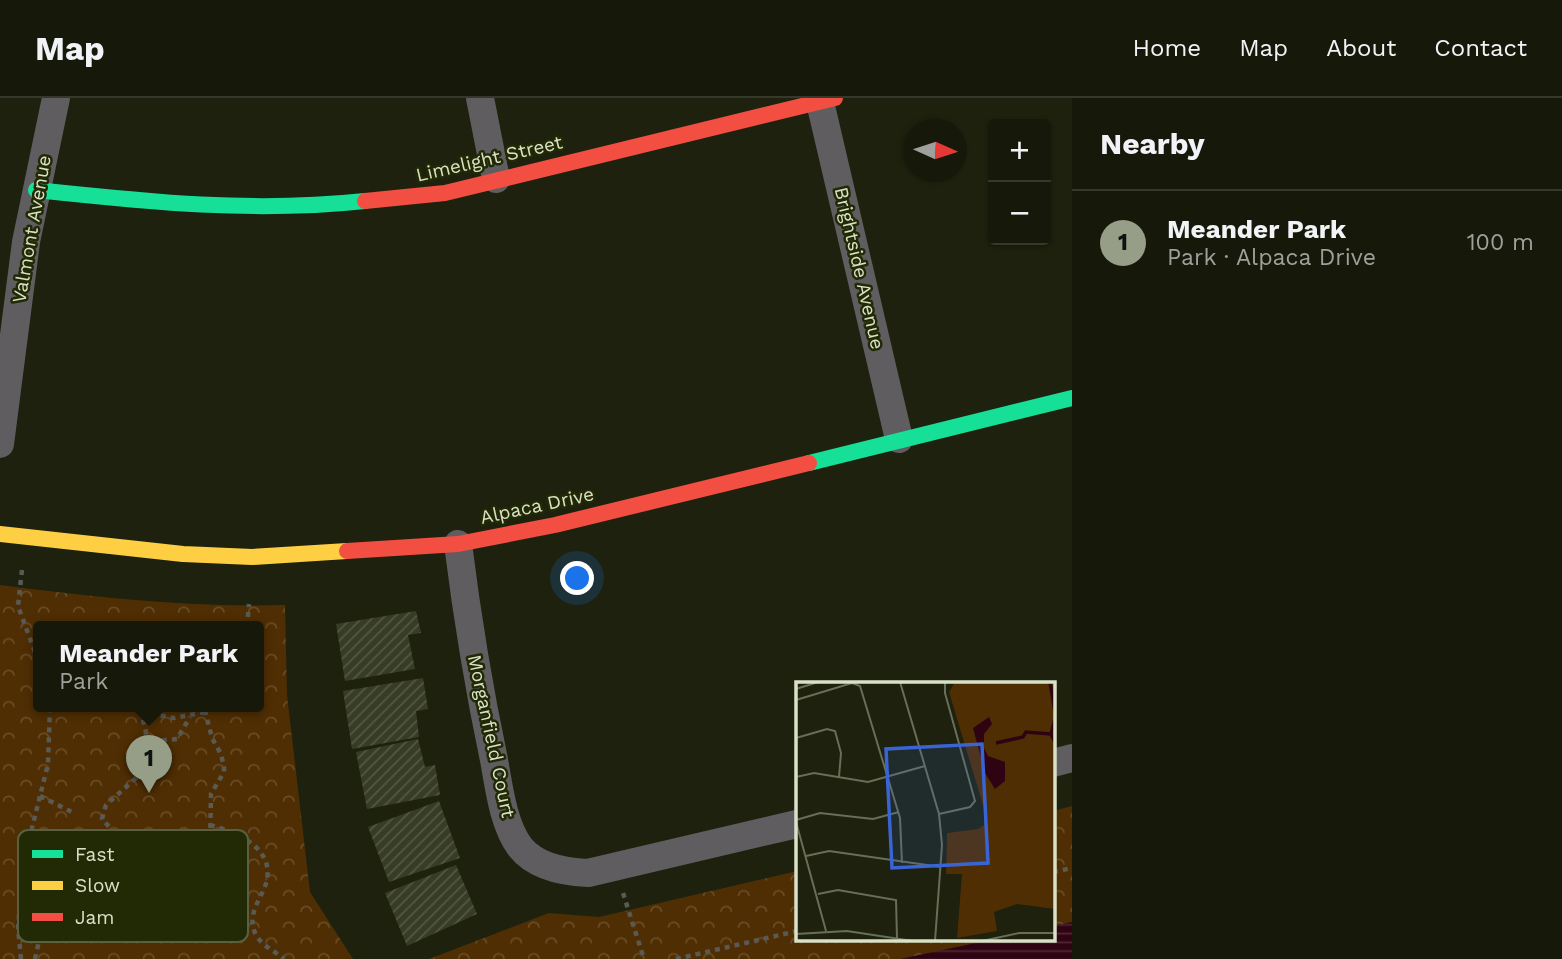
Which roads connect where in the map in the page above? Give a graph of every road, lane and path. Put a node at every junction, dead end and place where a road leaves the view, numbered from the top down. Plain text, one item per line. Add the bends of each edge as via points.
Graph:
1 (56, 98) edge
2 (480, 98) edge
3 (825, 99) edge
4 (496, 178) junction
5 (36, 190) junction
6 (1072, 398) edge
7 (899, 439) junction
8 (0, 444) edge
9 (0, 534) edge
10 (458, 544) junction
11 (23, 565) dead end
12 (248, 604) dead end
13 (247, 621) edge
14 (33, 646) edge
15 (50, 712) edge
16 (140, 712) edge
17 (148, 712) edge
18 (200, 712) edge
19 (205, 712) edge
20 (190, 717) junction
21 (142, 742) junction
22 (1072, 758) edge
23 (1054, 763) edge
24 (40, 796) junction
25 (72, 812) dead end
26 (796, 824) edge
27 (210, 825) junction
28 (32, 830) edge
29 (112, 830) edge
30 (210, 830) edge
31 (229, 830) edge
32 (248, 841) edge
33 (615, 867) junction
34 (1072, 867) edge
35 (1054, 872) edge
36 (796, 931) edge
37 (284, 959) edge
38 (644, 959) edge
39 (676, 959) edge

1 - 5 street, Valmont Avenue
2 - 4 street
3 - 4 street, Limelight Street
3 - 7 street, Brightside Avenue
4 - 5 street, Limelight Street via 445,193 258,208 173,205
5 - 8 street, Valmont Avenue
6 - 7 street, Alpaca Drive
7 - 10 street, Alpaca Drive via 555,525
9 - 10 street, Alpaca Drive via 251,557
10 - 33 street, Morganfield Court via 499,787 520,848 563,872
11 - 14 path via 19,606
12 - 13 path
15 - 24 path via 48,764
16 - 21 path via 146,732
17 - 20 path
18 - 20 path
19 - 27 path via 224,767 211,794
20 - 21 path via 177,739
21 - 29 path via 136,778 106,805 102,819
22 - 23 street
24 - 25 path
24 - 28 path
26 - 33 street, Morganfield Court
27 - 30 path
27 - 31 path
32 - 37 path via 267,866 253,927 257,937
33 - 38 path
34 - 35 path
36 - 39 path

